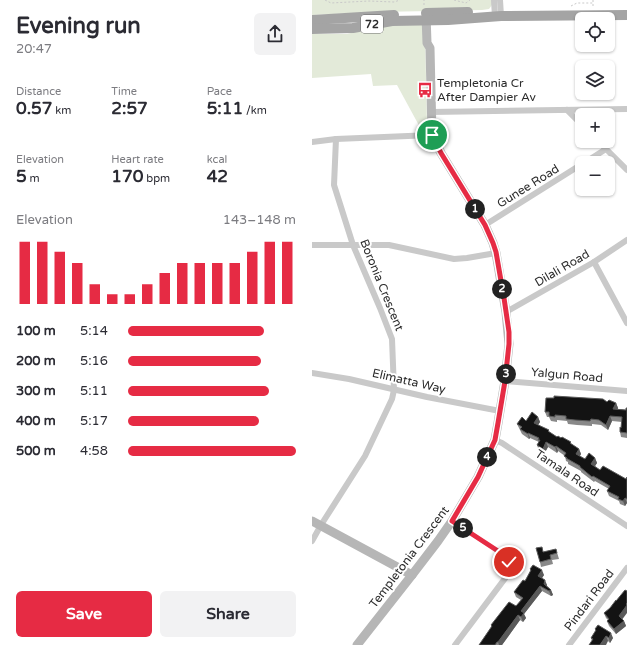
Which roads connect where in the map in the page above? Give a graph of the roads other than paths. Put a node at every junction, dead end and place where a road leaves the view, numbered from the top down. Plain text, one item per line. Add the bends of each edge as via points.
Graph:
1 (494, 0) edge
2 (500, 0) edge
3 (593, 4) edge
4 (627, 10) edge
5 (498, 14) junction
6 (627, 15) edge
7 (429, 17) junction
8 (312, 20) edge
9 (312, 29) edge
10 (615, 109) edge
11 (627, 109) edge
12 (567, 110) junction
13 (575, 110) edge
14 (431, 112) junction
15 (575, 118) edge
16 (432, 135) junction
17 (336, 139) junction
18 (312, 142) edge
19 (606, 149) joint
20 (595, 156) edge
21 (575, 169) edge
22 (627, 170) edge
23 (485, 225) junction
24 (627, 240) edge
25 (312, 245) edge
26 (353, 245) junction
27 (496, 252) junction
28 (594, 262) junction
29 (506, 312) junction
30 (627, 323) edge
31 (312, 372) edge
32 (505, 381) junction
33 (394, 390) junction
34 (627, 391) edge
35 (500, 411) junction
36 (495, 440) junction
37 (312, 521) edge
38 (452, 521) junction
39 (320, 525) junction
40 (627, 526) edge
41 (312, 542) edge
42 (627, 568) edge
43 (412, 575) junction
44 (624, 578) edge
45 (357, 645) edge
46 (455, 645) edge
47 (569, 645) edge

1 - 5 street
2 - 5 street
3 - 4 main road, 72
3 - 5 main road, 72
5 - 6 main road, 72
5 - 7 main road, 72
7 - 8 main road, 72 via 378,15
7 - 9 main road, 72 via 353,28
7 - 14 street, Templetonia Crescent via 432,43
10 - 11 street
12 - 13 street
12 - 14 street
12 - 15 street
14 - 16 street, Templetonia Crescent
16 - 17 street
16 - 23 street, Templetonia Crescent
17 - 18 street
17 - 26 street, Boronia Crescent via 334,185
19 - 20 street, Gunee Road
19 - 22 street
21 - 23 street, Gunee Road
23 - 27 street, Templetonia Crescent
24 - 28 street, Dilali Road
25 - 26 street
26 - 27 street via 389,246 454,259
26 - 33 street, Boronia Crescent via 392,339
27 - 29 street, Templetonia Crescent
28 - 29 street, Dilali Road
28 - 30 street
29 - 32 street, Templetonia Crescent via 509,344
31 - 33 street, Elimatta Way via 349,378
32 - 34 street, Yalgun Road
32 - 35 street, Templetonia Crescent
33 - 35 street, Elimatta Way
33 - 39 street, Boronia Crescent via 365,456
35 - 36 street, Templetonia Crescent
36 - 38 street, Templetonia Crescent via 478,477
36 - 40 street, Tamala Road
37 - 39 street
38 - 43 street, Templetonia Crescent
38 - 46 street via 507,557 510,567 509,573
39 - 41 street, Boronia Crescent
39 - 43 street
42 - 44 street, Pindari Road
43 - 45 street, Templetonia Crescent
44 - 47 street, Pindari Road

